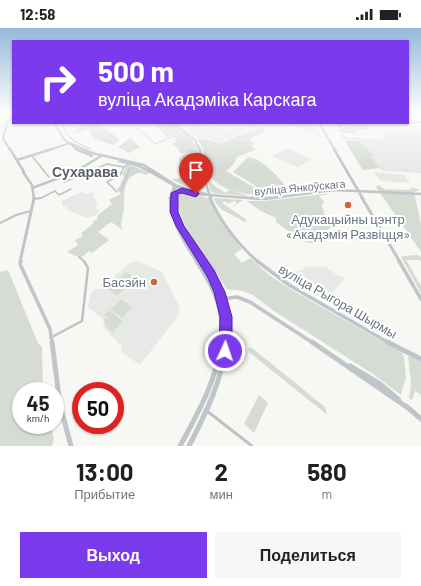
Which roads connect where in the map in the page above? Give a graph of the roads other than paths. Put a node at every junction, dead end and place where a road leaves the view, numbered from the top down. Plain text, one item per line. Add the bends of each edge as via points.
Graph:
1 (6, 131) edge
2 (57, 131) edge
3 (64, 131) edge
4 (140, 131) edge
5 (323, 131) edge
6 (184, 132) joint
7 (75, 141) junction
8 (70, 143) junction
9 (91, 149) dead end
10 (32, 155) junction
11 (100, 156) junction
12 (17, 160) junction
13 (129, 163) junction
14 (124, 167) junction
15 (49, 177) dead end
16 (64, 182) dead end
17 (176, 187) junction
18 (32, 188) junction
19 (71, 189) dead end
20 (182, 190) junction
21 (207, 190) junction
22 (357, 191) junction
23 (117, 192) dead end
24 (201, 193) junction
25 (174, 194) junction
26 (421, 194) edge
27 (209, 195) junction
28 (218, 196) junction
29 (34, 199) junction
30 (211, 200) junction
31 (31, 211) junction
32 (0, 223) edge
33 (78, 257) dead end
34 (421, 299) edge
35 (220, 300) junction
36 (52, 337) junction
37 (421, 359) edge
38 (207, 411) junction
39 (421, 419) edge
40 (71, 446) edge
41 (180, 446) edge
42 (189, 446) edge
43 (252, 446) edge

1 - 12 main road via 4,138
2 - 8 main road
3 - 7 street
4 - 6 street via 155,144
5 - 22 main road
6 - 21 main road via 200,148
7 - 8 street
7 - 9 street
8 - 10 main road
8 - 11 main road via 81,152
10 - 12 main road
10 - 15 street
11 - 13 main road
11 - 17 main road via 144,165
11 - 18 main road via 73,173
12 - 18 main road
13 - 14 street
13 - 17 main road via 148,170
14 - 16 street via 107,164
14 - 23 street via 120,175 107,182
17 - 20 main road
17 - 24 main road
17 - 25 main road
17 - 35 main road via 171,190 172,220
18 - 29 main road
19 - 29 street via 59,195 55,191
20 - 25 main road
20 - 27 main road
21 - 24 main road
21 - 27 main road
22 - 26 main road, вуліца Янкоўскага
22 - 28 main road, вуліца Янкоўскага via 333,190 264,199
22 - 34 main road
24 - 27 main road
25 - 35 main road via 176,219 211,273
27 - 28 main road, вуліца Янкоўскага
27 - 30 main road, вуліца Рыгора Шырмы
28 - 30 main road
29 - 31 main road
30 - 37 main road, вуліца Рыгора Шырмы via 222,221 240,245 271,275
31 - 32 street
31 - 36 main road via 20,264 28,285 46,317
33 - 36 street via 88,267 82,321
35 - 38 main road via 227,325 225,351 220,379
35 - 39 main road via 237,297 250,302 338,359
35 - 41 main road via 221,331 216,366 201,407
36 - 40 main road via 60,405
38 - 42 main road
38 - 43 street

